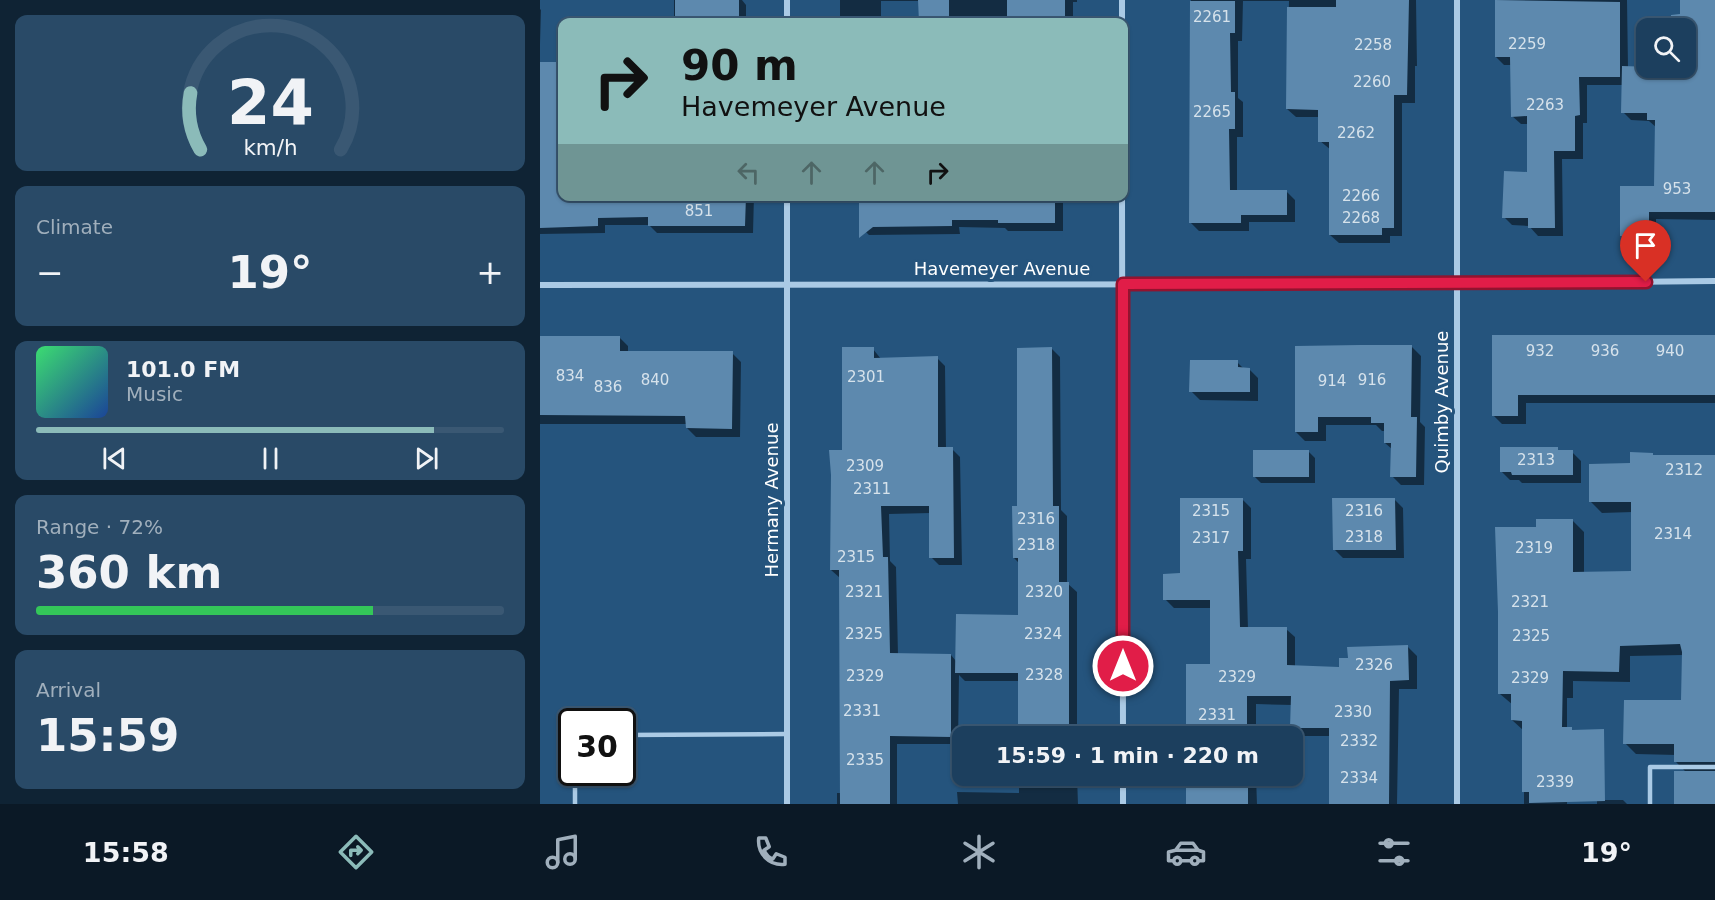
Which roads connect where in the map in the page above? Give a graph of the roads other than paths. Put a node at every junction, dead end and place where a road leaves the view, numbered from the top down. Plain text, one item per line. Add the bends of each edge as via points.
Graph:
1 (787, 0) edge
2 (1122, 0) edge
3 (1457, 0) edge
4 (787, 18) edge
5 (1122, 18) edge
6 (787, 201) edge
7 (1122, 201) edge
8 (1715, 281) edge
9 (787, 284) junction
10 (1123, 284) junction
11 (1457, 284) junction
12 (540, 285) edge
13 (1123, 726) edge
14 (787, 734) junction
15 (636, 735) edge
16 (1715, 767) edge
17 (575, 786) edge
18 (1123, 786) edge
19 (575, 804) edge
20 (787, 804) edge
21 (1123, 804) edge
22 (1457, 804) edge
23 (1650, 804) edge

1 - 4 street
2 - 5 street
3 - 11 street, Quimby Avenue
6 - 9 street, Hermany Avenue
7 - 10 street
8 - 11 street, Havemeyer Avenue
9 - 10 street, Havemeyer Avenue
9 - 12 street, Havemeyer Avenue
9 - 14 street, Hermany Avenue
10 - 11 street, Havemeyer Avenue
10 - 13 street
11 - 22 street, Quimby Avenue
14 - 15 lane
14 - 20 street, Hermany Avenue
16 - 23 lane via 1650,767
17 - 19 lane
18 - 21 street

